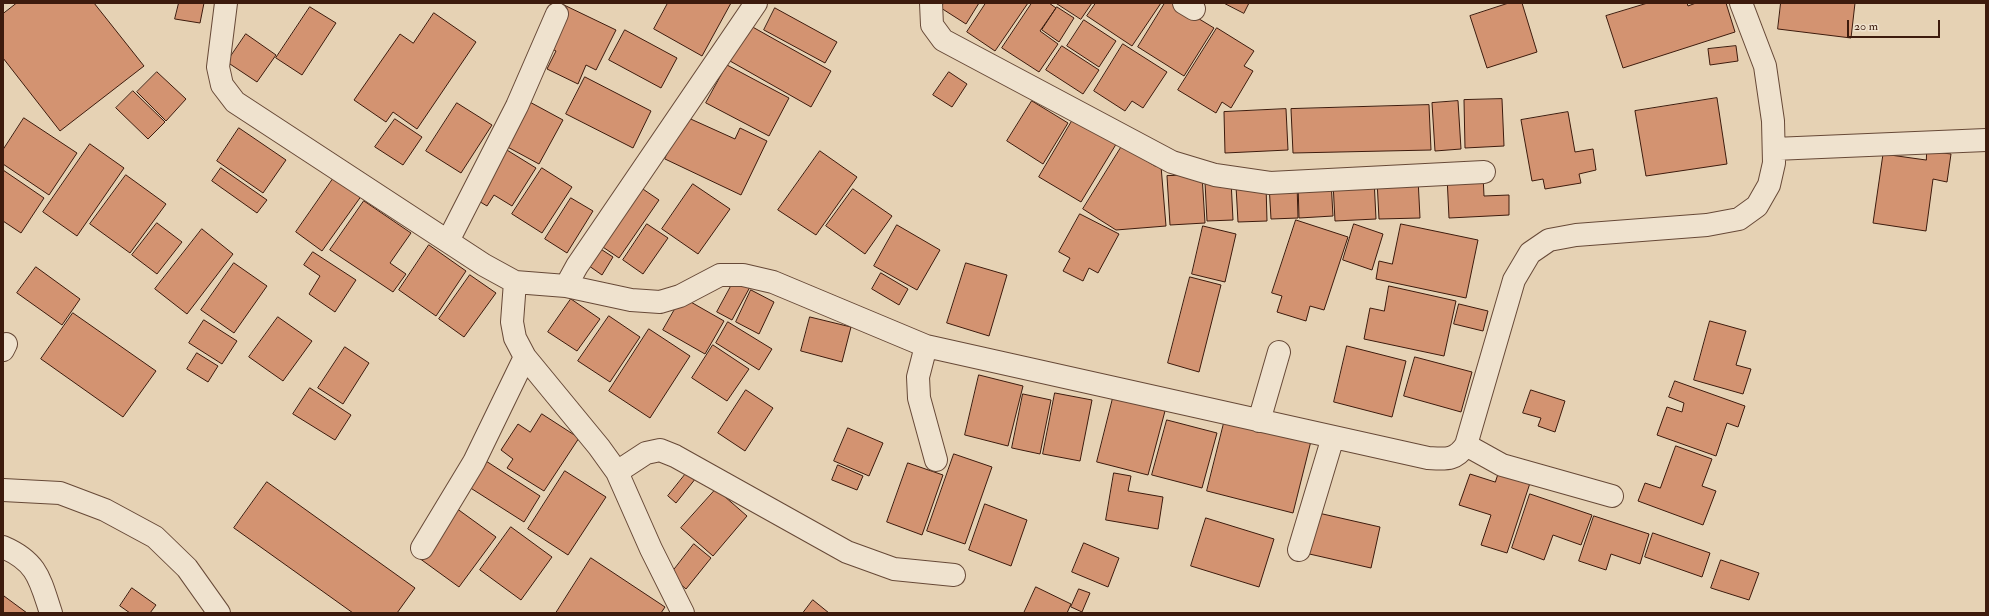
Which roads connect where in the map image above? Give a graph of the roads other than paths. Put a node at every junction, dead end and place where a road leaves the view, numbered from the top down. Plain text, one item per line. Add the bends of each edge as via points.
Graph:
1 (226, 3) edge
2 (756, 3) edge
3 (931, 3) edge
4 (1741, 3) edge
5 (557, 14) dead end
6 (1986, 140) edge
7 (1774, 149) junction
8 (1484, 172) dead end
9 (448, 241) junction
10 (515, 282) junction
11 (566, 286) junction
12 (926, 346) junction
13 (1279, 352) dead end
14 (525, 357) junction
15 (1259, 421) junction
16 (1332, 437) junction
17 (1466, 445) junction
18 (936, 460) dead end
19 (617, 472) junction
20 (3, 490) edge
21 (1612, 496) dead end
22 (3, 547) edge
23 (422, 548) dead end
24 (1299, 550) dead end
25 (954, 575) dead end
26 (52, 613) edge
27 (219, 613) edge
28 (683, 613) edge

1 - 9 street via 218,67 222,85 235,102
2 - 11 street via 577,266
3 - 8 street via 932,25 943,40 1179,164 1215,175 1270,183
4 - 7 street via 1765,66 1773,121
5 - 9 street via 517,106
6 - 7 street
7 - 17 street via 1769,185 1757,206 1739,219 1707,225 1576,235 1549,240 1530,253 1514,280
9 - 10 street
10 - 11 street
10 - 14 street via 512,322 515,338
11 - 12 street via 630,300 660,302 680,296 720,275 743,275 773,282
12 - 15 street
12 - 18 street via 918,377 919,398
13 - 15 street
14 - 19 street
14 - 23 street via 474,462
15 - 16 street
16 - 17 street via 1428,458 1449,459 1460,453
16 - 24 street
17 - 21 street via 1502,465
19 - 25 street via 646,453 660,450 847,552 894,569
19 - 28 street
20 - 27 street via 60,494 104,510 155,537 187,568
22 - 26 street via 28,561 38,575

